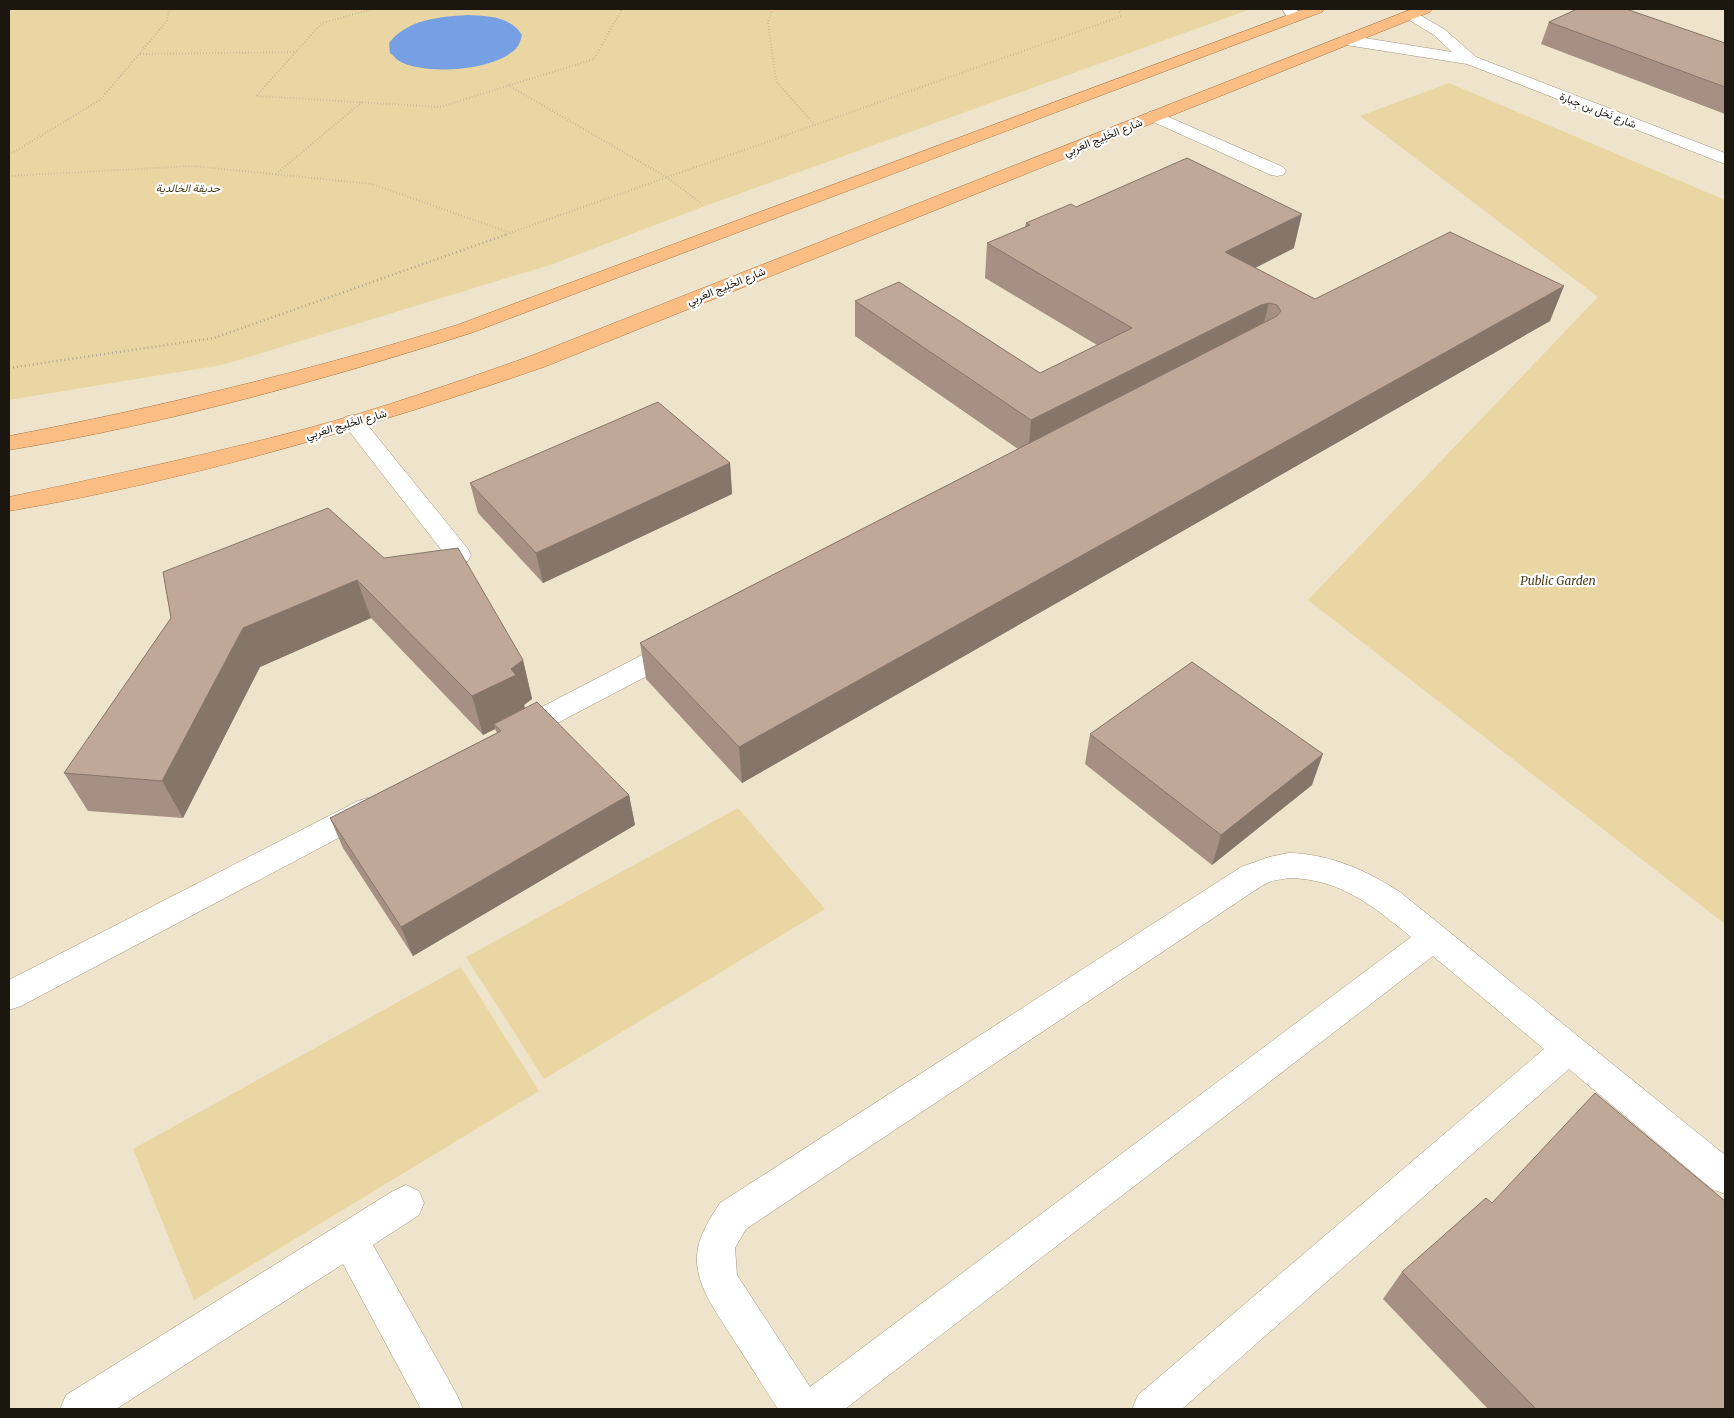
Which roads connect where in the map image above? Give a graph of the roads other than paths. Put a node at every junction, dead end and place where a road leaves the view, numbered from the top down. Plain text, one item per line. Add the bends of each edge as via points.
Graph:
1 (1317, 9) edge
2 (1418, 12) edge
3 (1292, 13) edge
4 (1346, 40) junction
5 (1470, 60) junction
6 (1155, 116) junction
7 (1725, 159) edge
8 (1277, 171) dead end
9 (353, 422) junction
10 (9, 444) edge
11 (9, 504) edge
12 (458, 555) edge
13 (694, 640) edge
14 (500, 741) edge
15 (393, 796) edge
16 (1433, 938) junction
17 (9, 996) edge
18 (1568, 1049) junction
19 (1725, 1177) edge
20 (406, 1203) dead end
21 (350, 1239) junction
22 (80, 1409) edge
23 (443, 1409) edge
24 (801, 1409) edge
25 (812, 1409) edge
26 (1152, 1409) edge

1 - 3 highway
2 - 4 highway, شارع الخَلِيج العَربِي
2 - 5 street, شارع نَخل بن جِبارة
3 - 10 highway via 734,229 401,350 249,392
4 - 5 street, شارع نَخل بن جِبارة
4 - 6 highway, شارع الخَلِيج العَربِي
5 - 7 street, شارع نَخل بن جِبارة
6 - 8 street
6 - 9 highway, شارع الخَلِيج العَربِي via 536,362
9 - 11 highway, شارع الخَلِيج العَربِي via 177,468
9 - 12 street
13 - 14 street
15 - 17 street
16 - 18 street
16 - 24 street via 1388,901 1348,877 1299,866 1275,868 1252,876 733,1216 722,1231 716,1248 721,1284
16 - 25 street
18 - 19 street
18 - 26 street
20 - 21 street
21 - 22 street
21 - 23 street

